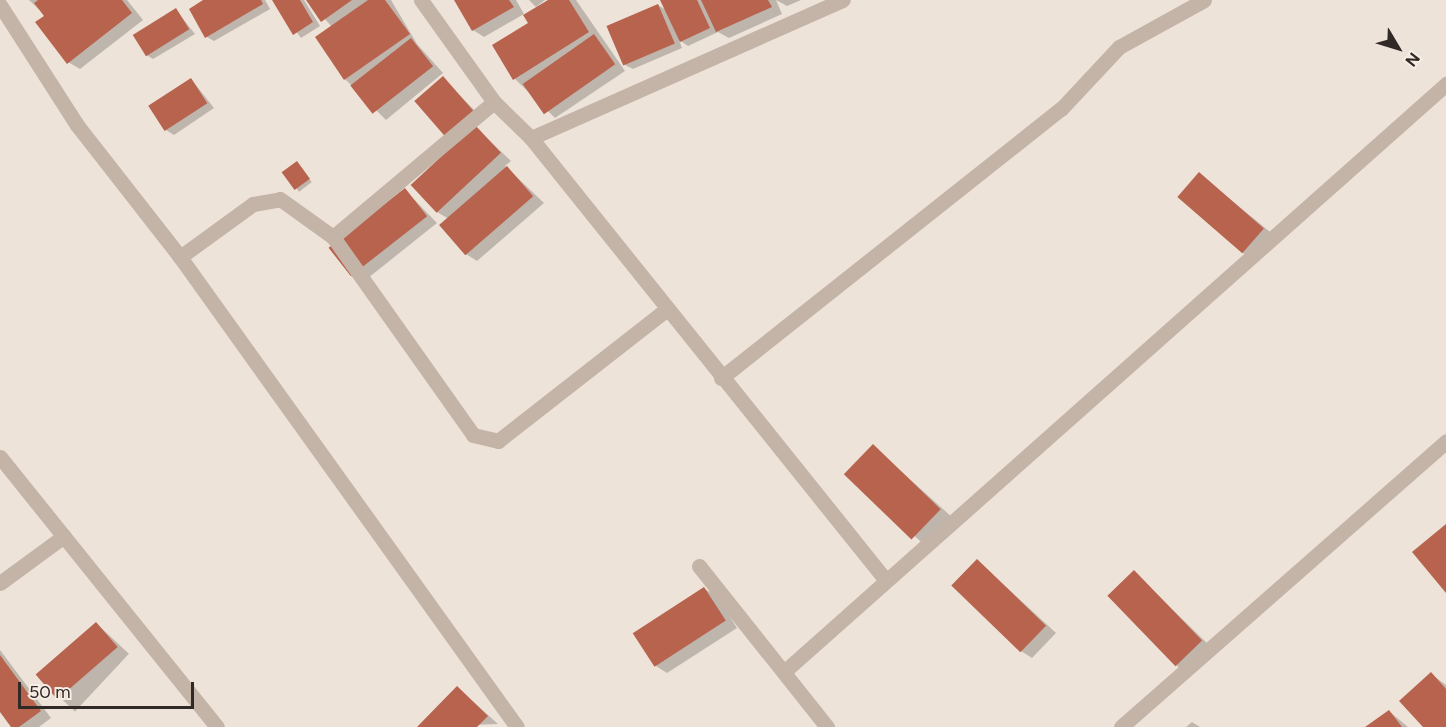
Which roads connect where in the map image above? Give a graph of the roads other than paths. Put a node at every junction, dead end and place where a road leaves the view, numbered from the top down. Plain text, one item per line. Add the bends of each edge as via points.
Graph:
1 (421, 0) edge
2 (843, 0) edge
3 (1204, 0) edge
4 (0, 5) edge
5 (1446, 84) edge
6 (494, 102) junction
7 (531, 138) junction
8 (333, 237) junction
9 (180, 257) junction
10 (667, 309) junction
11 (721, 378) junction
12 (1446, 441) edge
13 (0, 457) edge
14 (64, 536) junction
15 (699, 566) dead end
16 (884, 578) junction
17 (0, 583) edge
18 (786, 670) junction
19 (217, 727) edge
20 (517, 727) edge
21 (827, 727) edge
22 (1121, 727) edge

1 - 6 street
2 - 7 street
3 - 11 street via 1119,47 1061,109
4 - 9 street via 77,125
5 - 16 street
6 - 7 street
6 - 8 street
7 - 10 street
8 - 9 street via 280,199 253,204
8 - 10 street via 473,435 498,441
9 - 20 street
10 - 11 street
11 - 16 street
12 - 22 street
13 - 14 street
14 - 17 street
14 - 19 street
15 - 18 street
16 - 18 street
18 - 21 street

